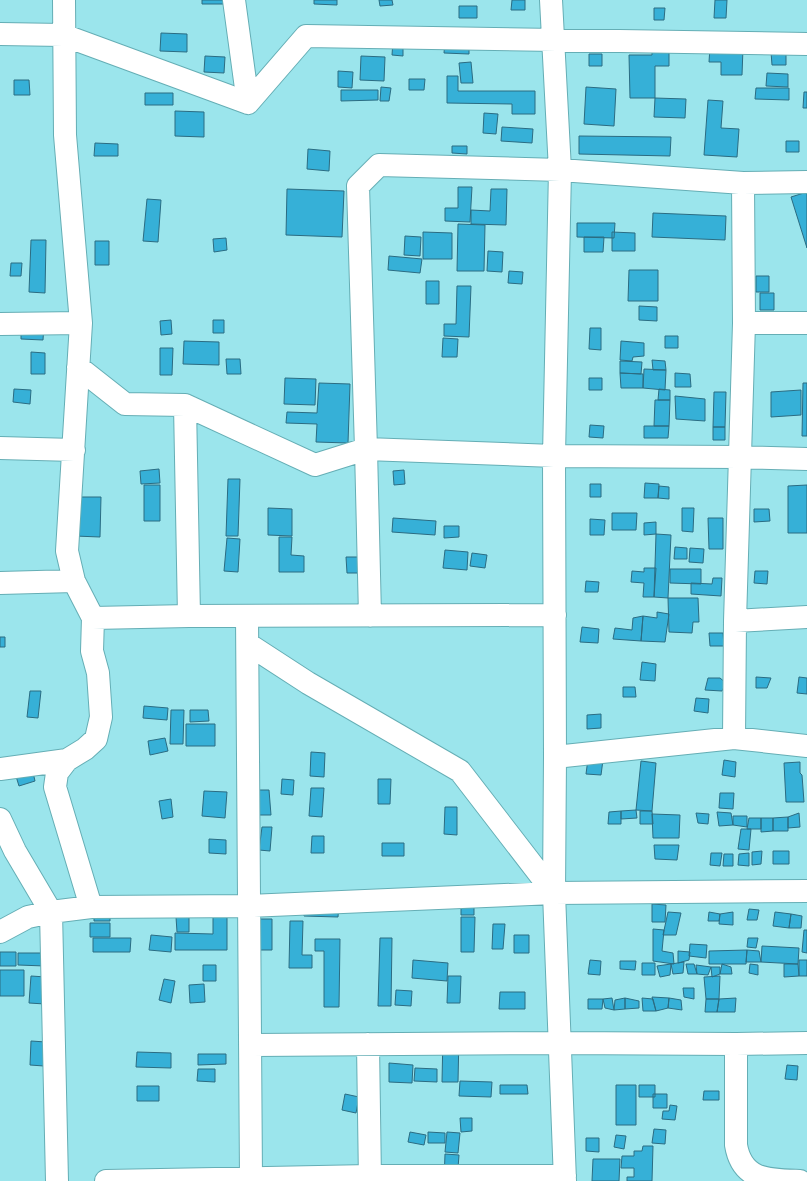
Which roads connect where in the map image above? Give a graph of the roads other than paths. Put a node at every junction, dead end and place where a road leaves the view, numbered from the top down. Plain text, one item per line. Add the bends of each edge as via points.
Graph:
1 (64, 0) edge
2 (234, 0) edge
3 (551, 0) edge
4 (0, 34) edge
5 (63, 35) junction
6 (553, 39) junction
7 (807, 44) edge
8 (248, 103) junction
9 (560, 170) junction
10 (807, 182) edge
11 (743, 183) junction
12 (807, 322) edge
13 (81, 323) junction
14 (744, 323) junction
15 (0, 324) edge
16 (78, 367) junction
17 (185, 406) junction
18 (0, 448) edge
19 (366, 449) junction
20 (74, 450) junction
21 (554, 456) junction
22 (740, 457) junction
23 (807, 459) edge
24 (74, 581) junction
25 (0, 583) edge
26 (555, 615) junction
27 (189, 616) junction
28 (247, 616) junction
29 (370, 616) junction
30 (807, 617) edge
31 (93, 618) junction
32 (735, 621) junction
33 (248, 644) junction
34 (734, 738) junction
35 (807, 746) edge
36 (555, 757) junction
37 (67, 760) junction
38 (0, 769) edge
39 (0, 819) edge
40 (807, 892) edge
41 (554, 893) junction
42 (249, 906) junction
43 (91, 907) junction
44 (51, 912) junction
45 (0, 932) edge
46 (560, 1043) junction
47 (807, 1043) edge
48 (368, 1044) junction
49 (736, 1044) junction
50 (250, 1045) junction
51 (251, 1178) junction
52 (370, 1179) edge
53 (565, 1179) edge
54 (191, 1180) edge
55 (57, 1181) edge
56 (106, 1181) edge
57 (800, 1181) edge

1 - 5 street
2 - 8 street
3 - 6 street
4 - 5 street
5 - 8 street
5 - 13 street via 65,135
6 - 7 street
6 - 8 street via 306,36
6 - 9 street
9 - 11 street
9 - 19 street via 379,165 358,186
9 - 21 street
10 - 11 street
11 - 14 street
12 - 14 street
13 - 15 street
13 - 16 street
14 - 22 street
16 - 17 street via 125,404
16 - 20 street
17 - 19 street via 315,465
17 - 27 street
18 - 20 street
19 - 21 street
19 - 29 street
20 - 24 street via 67,551
21 - 22 street
21 - 26 street
22 - 23 street
22 - 32 street
24 - 25 street
24 - 31 street
26 - 29 street
26 - 36 street
27 - 28 street
27 - 31 street
28 - 29 street
28 - 33 street
30 - 32 street
31 - 37 street via 92,650 98,673 101,717 96,739
32 - 34 street
33 - 41 street via 308,683 460,771
33 - 42 street
34 - 35 street
34 - 36 street
36 - 41 street
37 - 38 street
37 - 43 street via 57,773 55,788
39 - 44 street via 14,851
40 - 41 street
41 - 42 street
41 - 46 street
42 - 43 street
42 - 50 street
43 - 44 street
44 - 45 street via 28,917
44 - 55 street
46 - 48 street
46 - 49 street
46 - 53 street
47 - 49 street
48 - 50 street
48 - 52 street
49 - 57 street via 738,1156 743,1166 752,1174 762,1178
50 - 51 street
51 - 52 street
51 - 54 street
52 - 53 street
54 - 56 street

